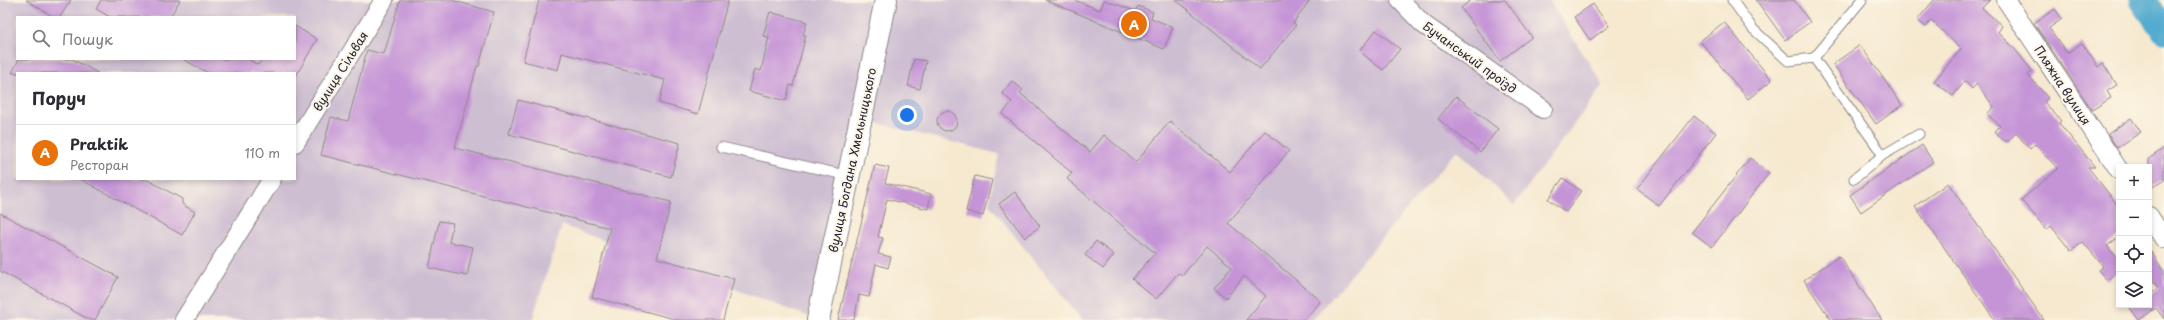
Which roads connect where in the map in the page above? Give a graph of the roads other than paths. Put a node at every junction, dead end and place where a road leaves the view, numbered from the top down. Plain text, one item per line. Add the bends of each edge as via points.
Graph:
1 (384, 0) edge
2 (886, 0) edge
3 (1400, 0) edge
4 (1732, 0) edge
5 (1862, 0) edge
6 (2006, 0) edge
7 (1814, 58) junction
8 (1543, 109) dead end
9 (1919, 134) dead end
10 (296, 140) edge
11 (722, 147) dead end
12 (1883, 155) junction
13 (2116, 165) edge
14 (849, 176) junction
15 (271, 180) edge
16 (1854, 180) dead end
17 (2152, 221) edge
18 (2164, 239) edge
19 (184, 320) edge
20 (818, 320) edge

1 - 10 street, вулиця Сільвая
2 - 14 highway, вулиця Богдана Хмельницького
3 - 8 street, Бучанський проїзд via 1423,24
4 - 7 lane via 1753,29 1788,61
5 - 7 lane
6 - 13 street, Пляжна вулиця
7 - 12 lane
9 - 12 lane
11 - 14 lane
12 - 16 lane
14 - 20 highway, вулиця Богдана Хмельницького
15 - 19 street
17 - 18 street

